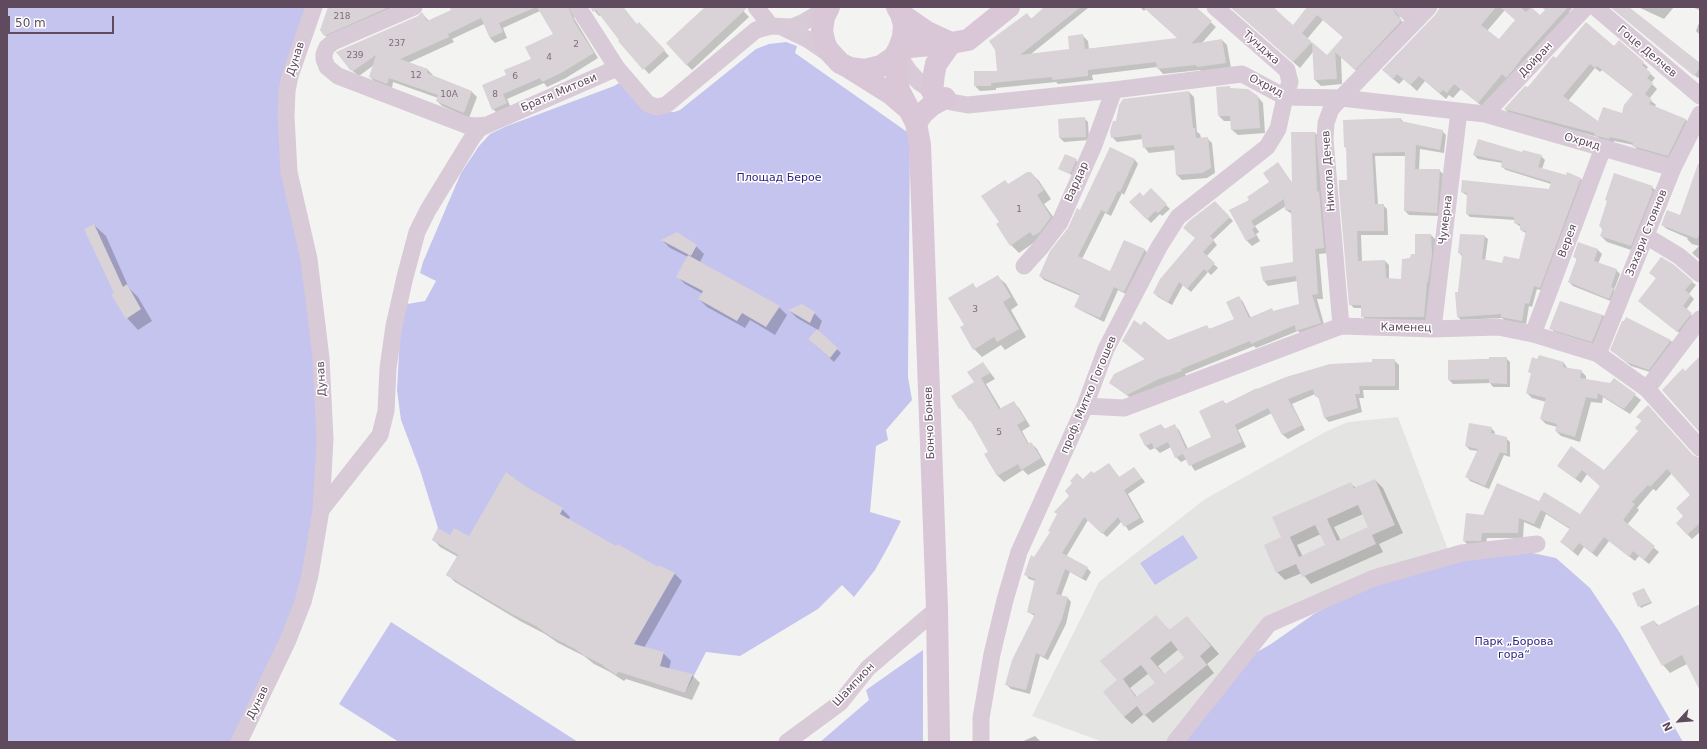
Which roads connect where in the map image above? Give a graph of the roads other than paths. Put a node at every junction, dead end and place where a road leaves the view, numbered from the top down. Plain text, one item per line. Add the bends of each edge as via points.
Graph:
1 (314, 7) edge
2 (414, 7) edge
3 (578, 7) edge
4 (756, 7) edge
5 (829, 7) edge
6 (1009, 7) edge
7 (1215, 7) edge
8 (1402, 7) edge
9 (1429, 7) edge
10 (1586, 7) edge
11 (1595, 7) edge
12 (899, 10) edge
13 (1417, 20) junction
14 (777, 27) junction
15 (951, 43) junction
16 (897, 52) junction
17 (832, 56) junction
18 (617, 68) junction
19 (850, 68) junction
20 (1114, 90) junction
21 (938, 95) junction
22 (1285, 96) junction
23 (1700, 96) edge
24 (1340, 98) junction
25 (1459, 111) junction
26 (1485, 114) junction
27 (1700, 114) edge
28 (911, 115) junction
29 (487, 124) junction
30 (1603, 148) junction
31 (1673, 168) junction
32 (1646, 236) junction
33 (1024, 266) dead end
34 (1700, 274) edge
35 (1700, 319) edge
36 (1341, 326) junction
37 (1433, 329) junction
38 (1533, 334) junction
39 (1598, 354) junction
40 (1647, 389) junction
41 (1086, 406) junction
42 (1700, 448) edge
43 (321, 510) junction
44 (1537, 544) dead end
45 (937, 609) junction
46 (239, 742) edge
47 (787, 742) edge
48 (939, 742) edge
49 (981, 742) edge
50 (1175, 742) edge

1 - 43 street, Дунав via 290,76 286,116 289,172 309,259 320,348 325,439
2 - 29 street, Братя Митови via 329,45 324,54 325,62 338,76 466,125
3 - 18 street
4 - 14 street
5 - 14 street via 792,27
5 - 17 street via 822,30 825,44
6 - 15 street via 968,40
7 - 22 street, Тунджа via 1287,70 1290,82
8 - 13 street
9 - 13 street, Никола Дечев
10 - 26 street, Дойран
11 - 23 street, Гоце Делчев
12 - 15 street via 927,32
12 - 16 street, Бончо Бонев via 904,31
13 - 24 street, Никола Дечев
14 - 17 street via 807,39
14 - 18 street via 759,29 750,34 672,102 663,106 651,105 642,99
15 - 16 street
15 - 21 street via 936,64 934,74
16 - 19 street via 881,66 873,69
16 - 21 street, Охрид via 919,82
16 - 28 street, Бончо Бонев via 895,71 899,90
17 - 19 street
18 - 29 street, Братя Митови
19 - 28 street via 890,94
20 - 21 street, Охрид via 968,105 951,102
20 - 22 street, Охрид via 1242,74
20 - 33 street, Вардар via 1094,145 1060,222
21 - 28 street via 923,113
22 - 24 street, Охрид
22 - 41 street, проф. Митко Гогошев via 1278,129 1267,147 1178,218 1159,247 1106,349
24 - 25 street, Охрид
24 - 36 street, Никола Дечев via 1326,123 1325,139
25 - 26 street, Охрид
25 - 37 street, Чумерна
26 - 30 street, Охрид
27 - 31 street, Захари Стоянов
28 - 45 street, Бончо Бонев via 920,145
29 - 43 street via 472,138 428,210 418,232 394,326 386,408 378,440
30 - 31 street, Охрид
30 - 38 street, Верея
31 - 32 street, Захари Стоянов
32 - 34 street via 1679,256
32 - 39 street, Захари Стоянов
35 - 40 street
36 - 37 street, Каменец
36 - 41 street, Каменец via 1124,408
37 - 38 street, Каменец via 1498,327
38 - 39 street, Каменец
39 - 40 street, Каменец
40 - 42 street, Каменец
41 - 49 street, проф. Митко Гогошев via 1019,552 992,654 981,718
43 - 46 street, Дунав via 310,575 298,615
44 - 50 street via 1462,553 1374,578 1269,624
45 - 47 street, Шампион via 868,668 840,702
45 - 48 street, Бончо Бонев

